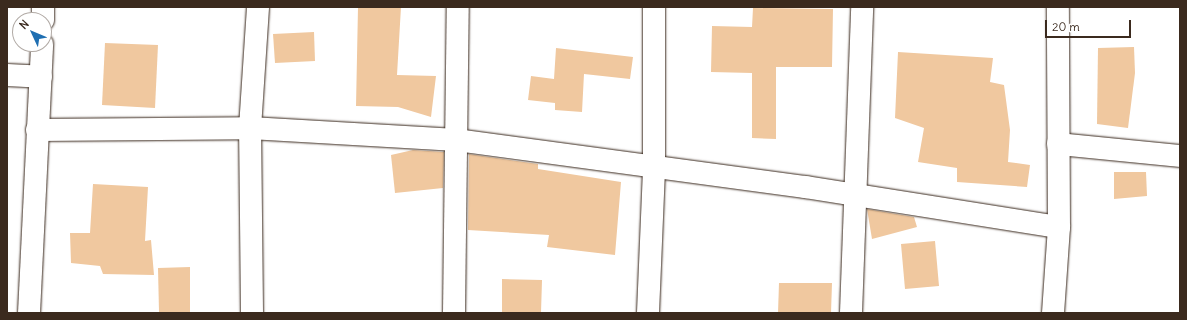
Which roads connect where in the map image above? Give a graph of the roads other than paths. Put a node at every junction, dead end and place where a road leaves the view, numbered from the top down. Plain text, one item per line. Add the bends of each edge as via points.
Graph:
1 (258, 7) edge
2 (458, 7) edge
3 (654, 7) edge
4 (862, 7) edge
5 (1058, 7) edge
6 (42, 52) edge
7 (7, 75) edge
8 (41, 77) junction
9 (250, 128) junction
10 (37, 130) junction
11 (457, 140) junction
12 (1058, 144) junction
13 (1180, 156) edge
14 (654, 167) junction
15 (857, 195) junction
16 (1059, 227) junction
17 (29, 313) edge
18 (252, 313) edge
19 (454, 313) edge
20 (648, 313) edge
21 (851, 313) edge
22 (1052, 313) edge

1 - 9 street
2 - 11 street
3 - 14 street
4 - 15 street
5 - 12 street
6 - 8 street
7 - 8 street
8 - 10 street
9 - 10 street
9 - 11 street
9 - 18 street
10 - 17 street
11 - 14 street
11 - 19 street
12 - 13 street
12 - 16 street
14 - 15 street
14 - 20 street
15 - 16 street
15 - 21 street
16 - 22 street

